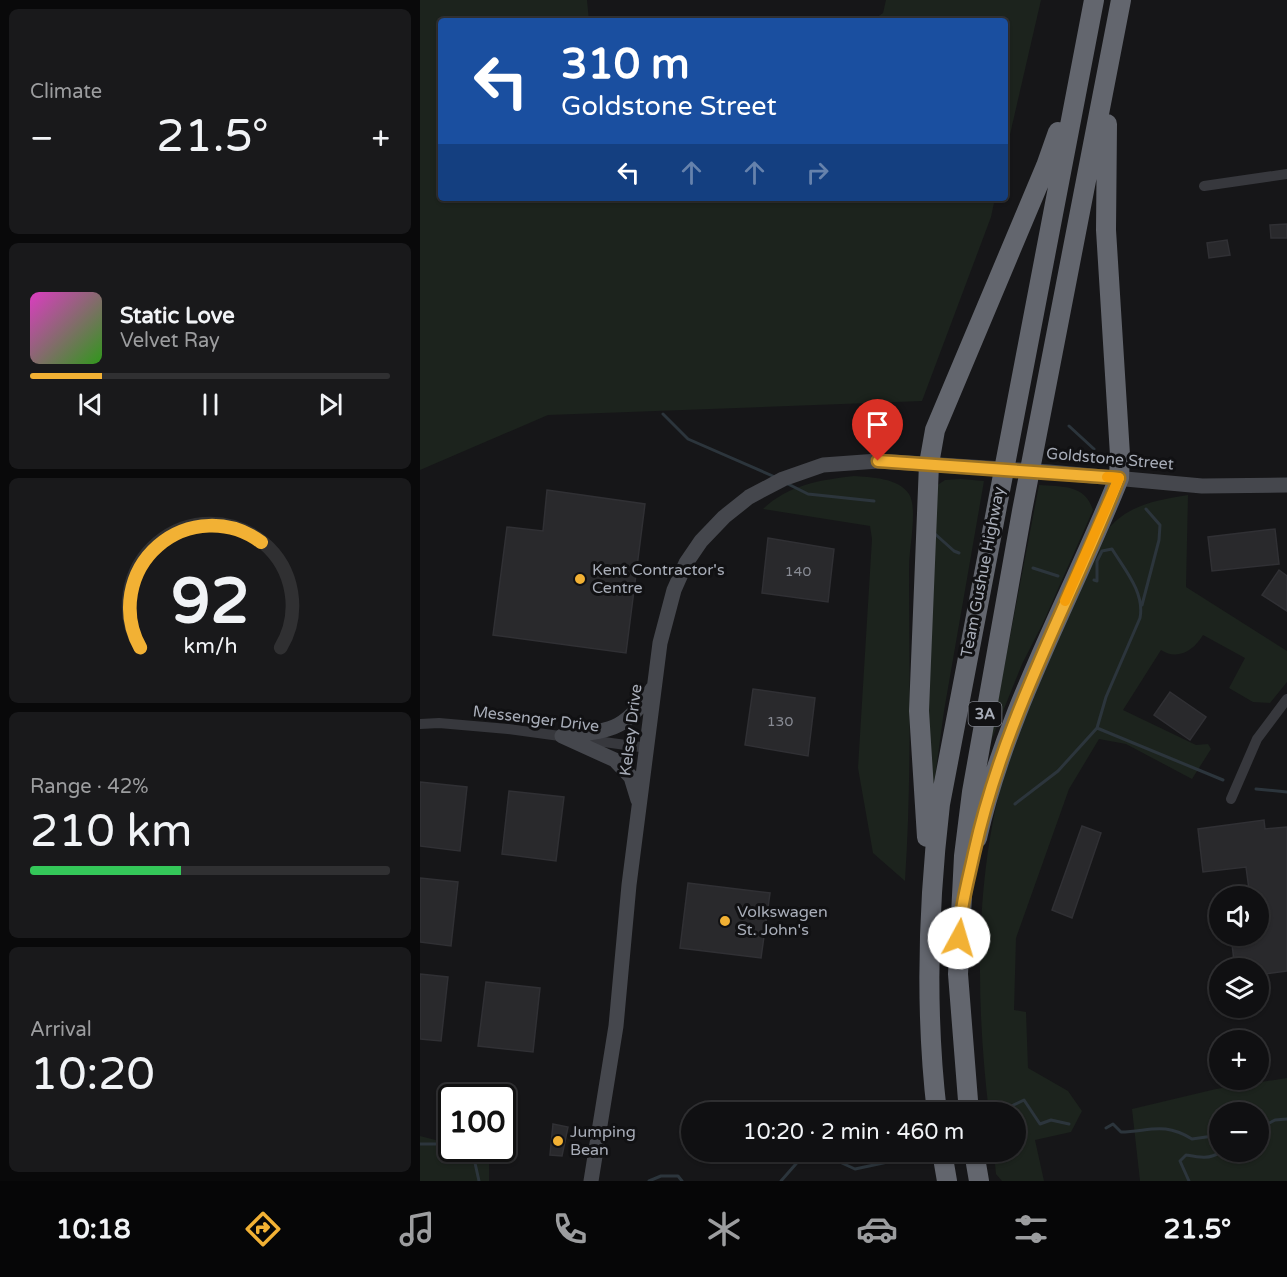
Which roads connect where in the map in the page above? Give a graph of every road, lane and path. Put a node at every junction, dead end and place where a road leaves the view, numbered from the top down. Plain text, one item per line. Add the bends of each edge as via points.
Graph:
1 (1094, 0) edge
2 (1121, 0) edge
3 (1084, 53) junction
4 (1109, 58) junction
5 (1287, 174) edge
6 (1203, 186) dead end
7 (929, 464) junction
8 (1119, 478) junction
9 (1287, 485) edge
10 (655, 685) junction
11 (1287, 699) edge
12 (420, 724) edge
13 (562, 736) junction
14 (648, 748) junction
15 (1231, 799) dead end
16 (641, 808) junction
17 (931, 900) junction
18 (959, 920) junction
19 (936, 1102) edge
20 (968, 1102) edge
21 (944, 1162) edge
22 (976, 1162) edge
23 (591, 1181) edge
24 (947, 1181) edge
25 (979, 1181) edge

1 - 3 highway, Team Gushue Highway / 3A
2 - 4 highway, Team Gushue Highway / 3A
3 - 7 highway via 1046,166 935,430
3 - 17 highway, Team Gushue Highway / 3A via 946,765
4 - 8 highway via 1106,230
4 - 18 highway, Team Gushue Highway / 3A via 974,782
5 - 6 street
7 - 8 main road, Goldstone Street
7 - 10 main road, Kelsey Drive via 878,461 824,465 748,496 701,541 686,563 662,634
7 - 17 highway via 919,711
8 - 9 main road, Goldstone Street via 1235,487
8 - 18 highway via 1025,690 999,760
10 - 13 main road via 633,716 618,727
10 - 14 main road, Kelsey Drive
11 - 15 street via 1257,739
12 - 13 street, Messenger Drive
13 - 14 street, Messenger Drive
13 - 16 main road via 603,753 623,767 631,777
14 - 16 main road, Kelsey Drive
16 - 23 main road, Kelsey Drive via 629,885 616,1026
17 - 19 highway, Team Gushue Highway / 3A via 931,1034
18 - 20 highway, Team Gushue Highway / 3A via 960,1023
21 - 24 highway
22 - 25 highway

